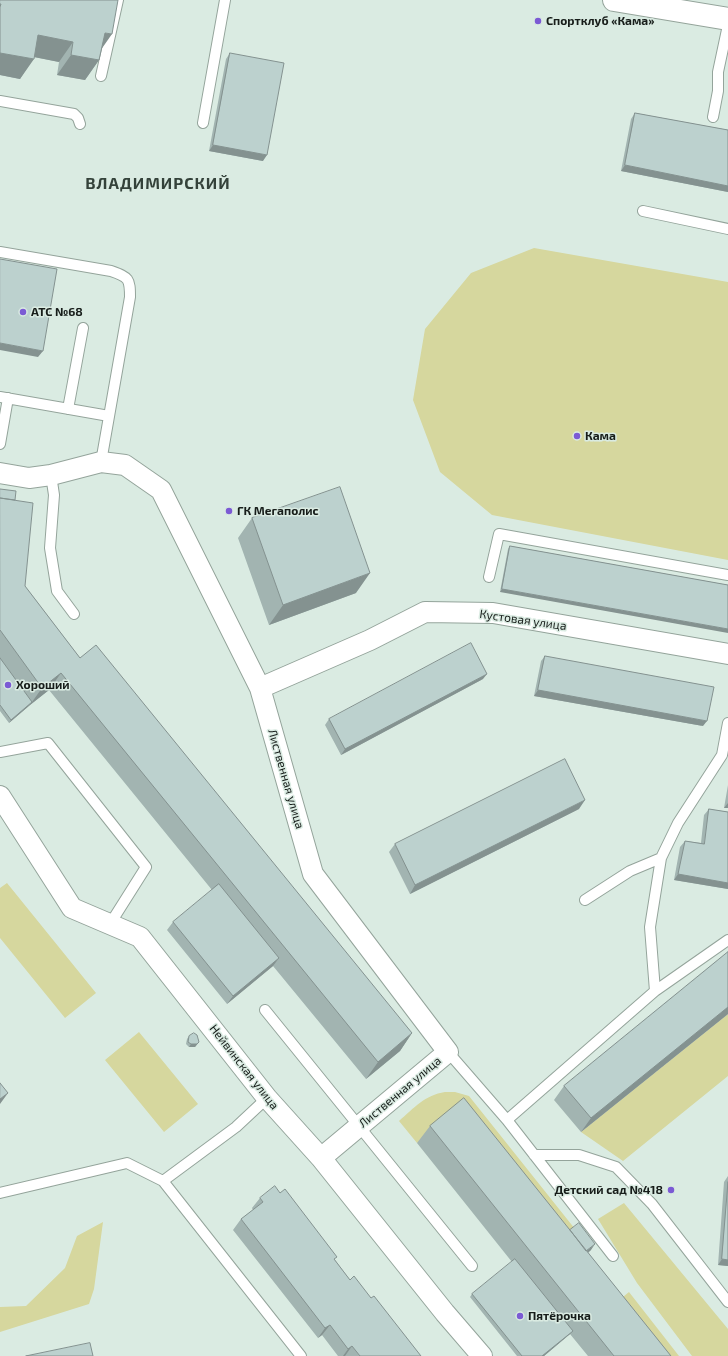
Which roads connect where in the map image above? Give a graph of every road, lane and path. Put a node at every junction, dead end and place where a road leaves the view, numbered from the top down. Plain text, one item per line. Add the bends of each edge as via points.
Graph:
1 (118, 0) edge
2 (225, 0) edge
3 (614, 0) edge
4 (663, 4) edge
5 (728, 19) edge
6 (728, 25) edge
7 (101, 76) edge
8 (0, 101) edge
9 (713, 117) dead end
10 (203, 123) dead end
11 (80, 124) dead end
12 (643, 211) dead end
13 (728, 229) edge
14 (0, 252) edge
15 (83, 328) dead end
16 (4, 398) edge
17 (68, 409) junction
18 (109, 416) junction
19 (0, 444) edge
20 (102, 462) junction
21 (0, 473) edge
22 (51, 475) junction
23 (728, 575) edge
24 (489, 577) dead end
25 (74, 614) dead end
26 (728, 654) edge
27 (260, 688) junction
28 (728, 723) edge
29 (0, 752) edge
30 (725, 756) edge
31 (0, 796) edge
32 (661, 858) junction
33 (585, 900) dead end
34 (110, 924) junction
35 (728, 940) edge
36 (655, 991) junction
37 (265, 1010) dead end
38 (448, 1052) junction
39 (267, 1098) junction
40 (507, 1120) junction
41 (359, 1126) junction
42 (534, 1155) junction
43 (321, 1158) junction
44 (164, 1182) junction
45 (0, 1193) edge
46 (612, 1256) dead end
47 (472, 1266) dead end
48 (728, 1302) edge
49 (301, 1356) edge
50 (482, 1356) edge

1 - 7 lane
2 - 10 lane
3 - 4 main road
4 - 5 main road
6 - 9 lane via 718,72 718,91
8 - 11 lane via 74,114
12 - 13 lane
14 - 18 lane via 111,271 124,275 130,282 130,297
15 - 17 lane
16 - 17 lane
16 - 19 lane
17 - 18 lane
18 - 20 lane
20 - 22 street, Лиственная улица
20 - 27 street, Лиственная улица via 125,465 161,490
21 - 22 street, Лиственная улица via 28,478
22 - 25 lane via 54,494 51,556 57,591
23 - 24 lane via 499,534
26 - 27 street, Кустовая улица via 493,613 425,612 370,640
27 - 38 street, Лиственная улица via 312,874
28 - 30 lane
29 - 34 lane via 48,743 146,868
30 - 32 lane via 678,823
31 - 34 street, Нейвинская улица via 72,908
32 - 33 lane via 630,871
32 - 36 lane via 650,928
34 - 39 street, Нейвинская улица via 140,937
35 - 36 lane
36 - 40 lane
37 - 41 lane
38 - 40 lane
38 - 41 street, Лиственная улица
39 - 43 street, Нейвинская улица
39 - 44 lane via 236,1127
40 - 42 lane
41 - 43 street, Лиственная улица
41 - 47 lane
42 - 46 lane
42 - 48 lane via 579,1155 616,1167 652,1204
43 - 50 street, Нейвинская улица
44 - 45 lane via 127,1163
44 - 49 lane

